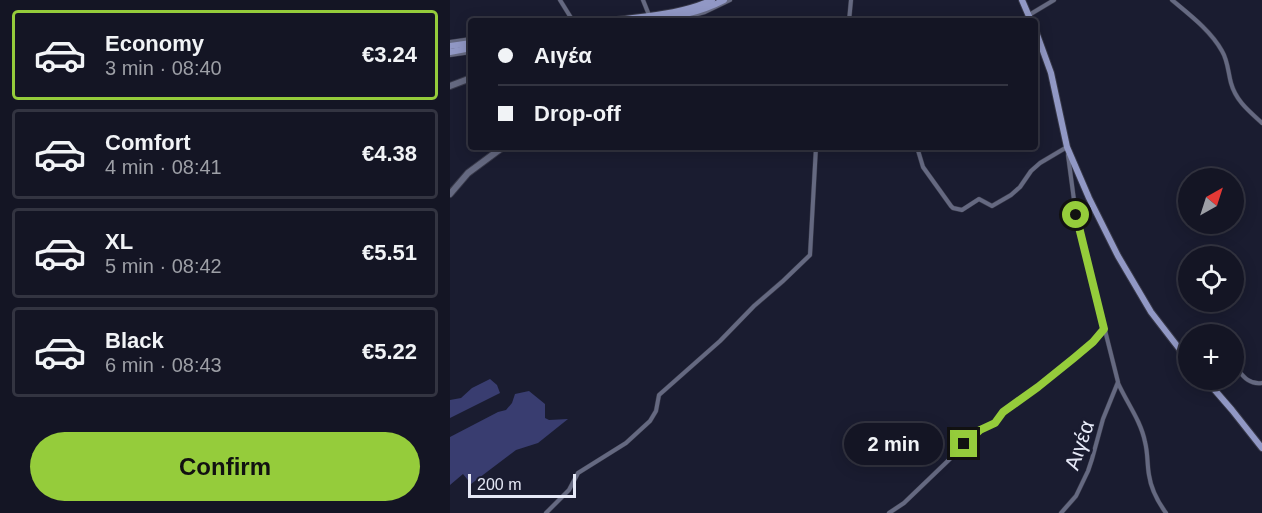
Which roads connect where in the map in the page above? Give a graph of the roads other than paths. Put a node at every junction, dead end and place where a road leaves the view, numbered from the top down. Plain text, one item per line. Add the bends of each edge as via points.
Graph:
1 (560, 0) edge
2 (643, 0) edge
3 (712, 0) edge
4 (724, 0) edge
5 (730, 0) edge
6 (851, 0) edge
7 (1023, 0) edge
8 (1054, 0) edge
9 (1173, 0) edge
10 (693, 15) junction
11 (571, 18) edge
12 (648, 18) edge
13 (679, 18) edge
14 (849, 18) edge
15 (1030, 18) edge
16 (1038, 37) edge
17 (468, 41) edge
18 (450, 44) edge
19 (468, 50) edge
20 (450, 53) edge
21 (468, 79) edge
22 (450, 86) edge
23 (1262, 123) edge
24 (1067, 147) junction
25 (499, 150) edge
26 (816, 150) edge
27 (918, 150) edge
28 (450, 194) edge
29 (1104, 329) junction
30 (1178, 347) edge
31 (1244, 376) edge
32 (1118, 382) junction
33 (1262, 383) edge
34 (1215, 390) edge
35 (1115, 393) junction
36 (1122, 393) junction
37 (1262, 448) edge
38 (546, 513) edge
39 (889, 513) edge
40 (1061, 513) edge
41 (1166, 513) edge

1 - 11 street
2 - 12 street
3 - 12 main road
4 - 10 main road
5 - 10 street
6 - 14 street
7 - 15 main road
8 - 15 street
9 - 23 street via 1218,44 1235,94
10 - 13 main road
16 - 24 main road via 1051,73
17 - 18 main road
19 - 20 main road
21 - 22 street
24 - 27 street via 1040,163 1011,195 992,206 979,199 962,210 951,206 923,167
24 - 29 street via 1076,215
24 - 30 main road via 1118,256 1151,312
25 - 28 street via 468,173
26 - 38 street via 810,255 659,395 650,422 626,443 578,473 569,490
29 - 32 street
29 - 39 street via 1074,358 1003,412 995,423 970,438 914,494
31 - 33 street via 1253,384
32 - 35 street, Αιγέα
32 - 36 street
34 - 37 main road
35 - 36 street
35 - 40 street, Αιγέα via 1088,471
36 - 41 street via 1141,428 1149,476

